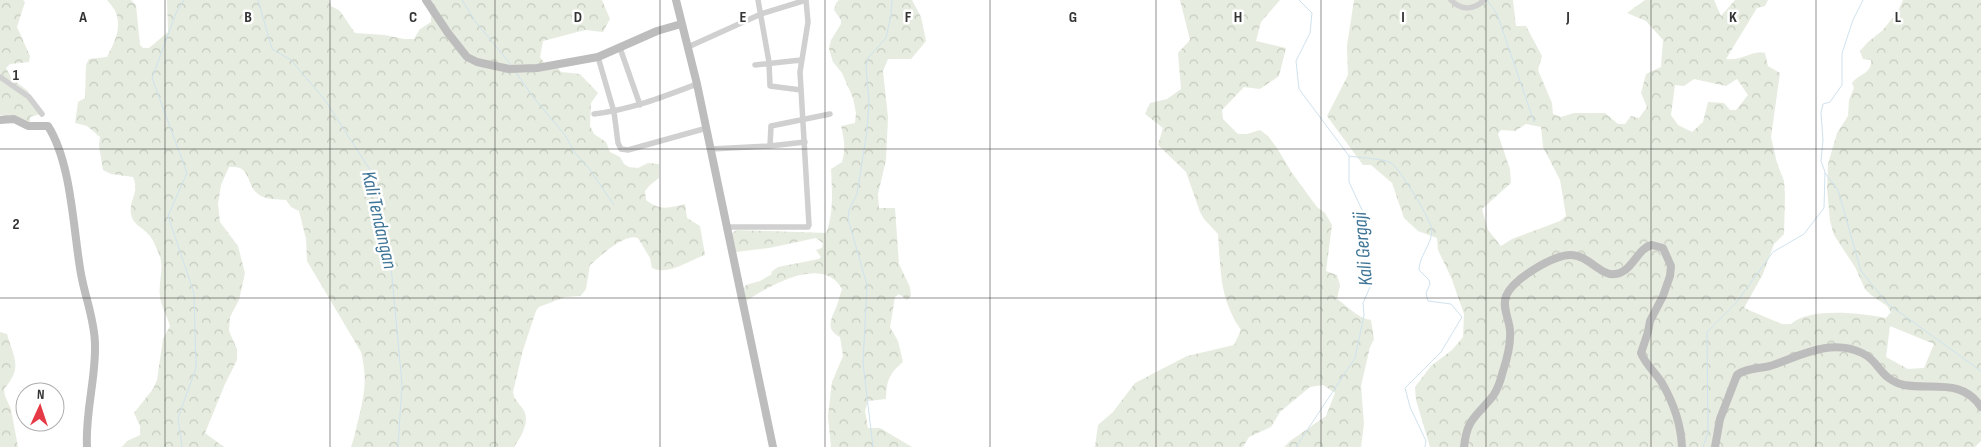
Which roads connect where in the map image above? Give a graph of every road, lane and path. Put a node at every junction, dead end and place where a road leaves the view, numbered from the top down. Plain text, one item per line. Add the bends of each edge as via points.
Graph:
1 (426, 0) edge
2 (676, 0) edge
3 (758, 0) edge
4 (806, 0) edge
5 (1451, 0) edge
6 (1483, 1) edge
7 (760, 14) junction
8 (681, 24) junction
9 (688, 47) junction
10 (620, 48) junction
11 (598, 56) junction
12 (801, 60) junction
13 (769, 62) junction
14 (755, 65) dead end
15 (0, 77) edge
16 (697, 84) junction
17 (801, 90) junction
18 (640, 105) junction
19 (614, 112) junction
20 (42, 114) dead end
21 (594, 114) dead end
22 (830, 114) dead end
23 (0, 120) edge
24 (804, 120) junction
25 (707, 128) junction
26 (805, 142) junction
27 (770, 146) junction
28 (711, 149) junction
29 (726, 227) junction
30 (1981, 407) edge
31 (87, 447) edge
32 (773, 447) edge
33 (1464, 447) edge
34 (1682, 447) edge
35 (1715, 447) edge

1 - 11 street via 467,57 478,62 518,69
2 - 8 street
3 - 7 street
4 - 7 street
4 - 12 street via 808,22
5 - 6 street via 1464,8
7 - 9 street
7 - 13 street
8 - 9 street
8 - 10 street
9 - 16 street
10 - 11 street
10 - 18 street
11 - 19 street
12 - 13 street
12 - 17 street
13 - 14 street
13 - 17 street via 770,86
15 - 20 street via 29,97
16 - 18 street
16 - 25 street
17 - 24 street
18 - 19 street
19 - 21 street
19 - 25 street via 618,143 624,150
22 - 24 street
23 - 31 street via 14,119 28,126 48,126 65,170 95,344
24 - 26 street
24 - 27 street via 771,126
25 - 28 street
26 - 27 street
26 - 29 street via 808,227
27 - 28 street
28 - 29 street
29 - 32 street
30 - 35 street via 1975,398 1955,388 1904,385 1888,380 1861,353 1827,347 1737,375 1720,419
33 - 34 street via 1469,424 1494,395 1504,369 1510,331 1506,295 1512,288 1539,265 1573,254 1609,275 1617,274 1652,245 1663,248 1671,266 1670,276 1650,321 1641,353 1666,392 1678,420

